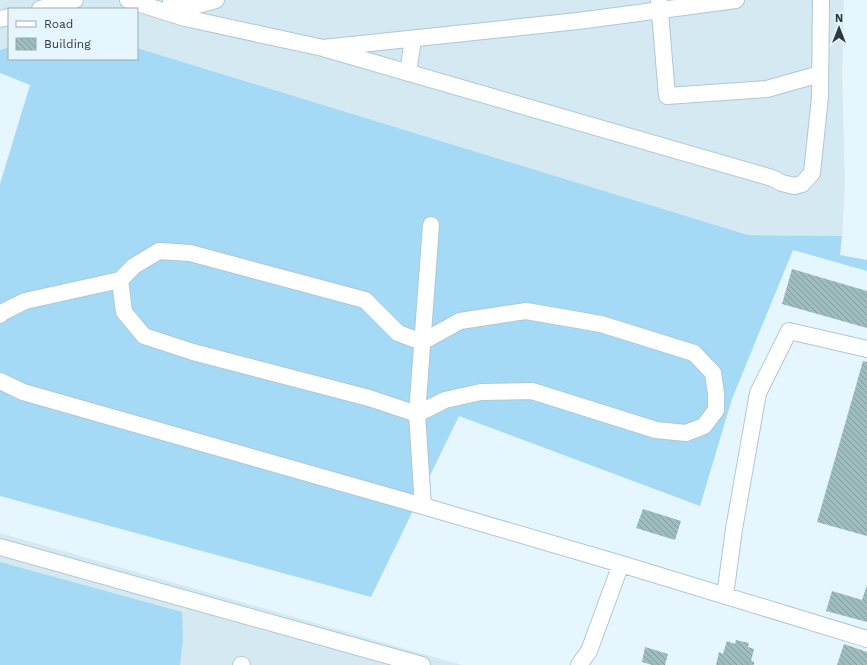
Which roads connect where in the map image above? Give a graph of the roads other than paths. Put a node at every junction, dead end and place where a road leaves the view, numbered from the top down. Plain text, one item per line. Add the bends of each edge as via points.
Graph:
1 (75, 0) edge
2 (128, 0) edge
3 (171, 0) edge
4 (216, 0) edge
5 (736, 0) edge
6 (821, 0) edge
7 (660, 5) edge
8 (44, 8) edge
9 (413, 39) junction
10 (323, 48) junction
11 (408, 72) junction
12 (820, 74) junction
13 (431, 225) dead end
14 (120, 280) junction
15 (0, 315) edge
16 (422, 342) junction
17 (867, 349) edge
18 (0, 381) edge
19 (417, 414) junction
20 (423, 506) junction
21 (0, 547) edge
22 (621, 564) junction
23 (725, 596) junction
24 (867, 639) edge
25 (422, 665) edge
26 (579, 665) edge

1 - 8 street
2 - 10 street via 185,18
3 - 4 street via 190,7
5 - 7 street
6 - 12 street
7 - 9 street via 578,22
7 - 12 street via 667,96 767,89
9 - 10 street
9 - 11 street
10 - 11 street
11 - 12 street via 794,186 802,184 812,173
13 - 16 street
14 - 15 street via 25,301
14 - 16 street via 134,266 159,251 190,253 365,300 398,333
14 - 19 street via 124,312 144,336 193,352 370,398
16 - 19 street
16 - 19 street via 460,321 526,311 601,324 694,353 713,373 716,410 704,426 686,433 656,430 532,391 480,392 445,400
17 - 23 street via 789,331 758,393
18 - 20 street via 23,392
19 - 20 street
20 - 22 street
21 - 25 street
22 - 23 street
22 - 26 street via 588,651
23 - 24 street

